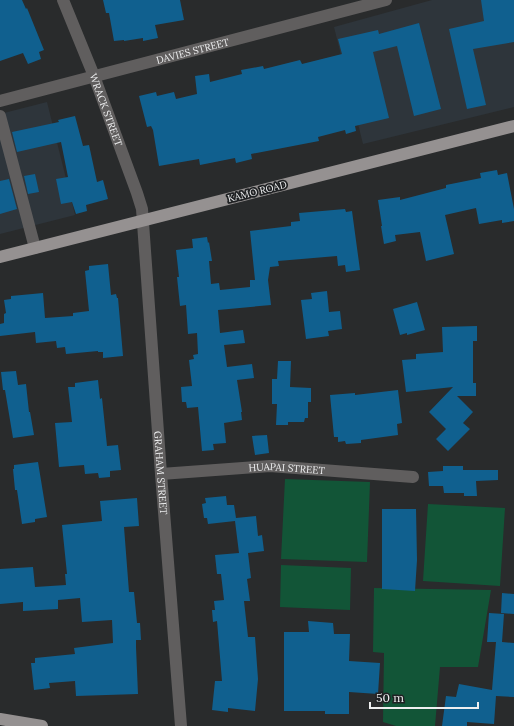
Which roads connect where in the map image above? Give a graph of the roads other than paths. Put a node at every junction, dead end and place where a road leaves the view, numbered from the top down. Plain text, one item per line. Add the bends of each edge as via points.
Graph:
1 (63, 0) edge
2 (386, 0) edge
3 (94, 76) junction
4 (0, 101) edge
5 (0, 116) edge
6 (514, 126) edge
7 (142, 220) junction
8 (35, 248) junction
9 (0, 257) edge
10 (161, 474) junction
11 (413, 477) dead end
12 (0, 719) edge
13 (42, 726) edge
14 (181, 726) edge

1 - 3 street, WRACK STREET
2 - 3 street, DAVIES STREET
3 - 4 street, DAVIES STREET
3 - 7 street, WRACK STREET via 137,193 142,209
5 - 8 street
6 - 7 main road, KAMO ROAD
7 - 8 main road, KAMO ROAD
7 - 10 street, GRAHAM STREET
8 - 9 main road, KAMO ROAD
10 - 11 street, HUAPAI STREET via 270,466
10 - 14 street, GRAHAM STREET
12 - 13 main road

